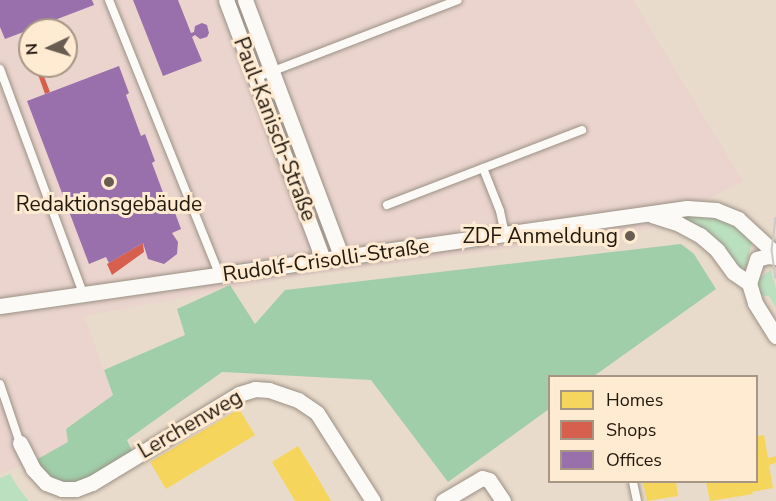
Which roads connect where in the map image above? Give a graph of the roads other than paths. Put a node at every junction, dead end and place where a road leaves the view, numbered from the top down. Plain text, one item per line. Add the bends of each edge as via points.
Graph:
1 (109, 0) edge
2 (226, 0) edge
3 (244, 0) edge
4 (458, 0) edge
5 (0, 69) edge
6 (272, 71) junction
7 (255, 78) junction
8 (582, 130) dead end
9 (483, 168) junction
10 (387, 205) dead end
11 (652, 214) junction
12 (505, 236) junction
13 (775, 252) edge
14 (342, 256) junction
15 (323, 259) junction
16 (220, 276) junction
17 (749, 283) junction
18 (84, 296) junction
19 (0, 306) edge
20 (776, 336) edge
21 (0, 384) edge
22 (20, 443) joint
23 (633, 483) edge
24 (373, 501) edge
25 (443, 501) edge
26 (503, 501) edge
27 (637, 501) edge

1 - 16 lane
2 - 7 street, Paul-Kanisch-Straße
3 - 6 street, Paul-Kanisch-Straße
4 - 6 lane
5 - 18 lane
6 - 7 lane
6 - 14 street, Paul-Kanisch-Straße
7 - 15 street, Paul-Kanisch-Straße
8 - 9 lane
9 - 10 lane
9 - 12 lane
11 - 12 street, Rudolf-Crisolli-Straße
11 - 13 street, Rudolf-Crisolli-Straße via 687,208 716,210 738,219
11 - 17 street, Rudolf-Crisolli-Straße via 700,235 735,274
12 - 14 street, Rudolf-Crisolli-Straße
13 - 17 street via 757,258
14 - 15 street, Rudolf-Crisolli-Straße
15 - 16 street, Rudolf-Crisolli-Straße
16 - 18 street, Rudolf-Crisolli-Straße
17 - 20 street via 755,303
18 - 19 street, Rudolf-Crisolli-Straße
21 - 22 lane
22 - 24 street, Lerchenweg via 33,469 46,483 76,489 239,394 269,390 298,400 317,413
23 - 27 lane
25 - 26 street via 482,478 489,480

